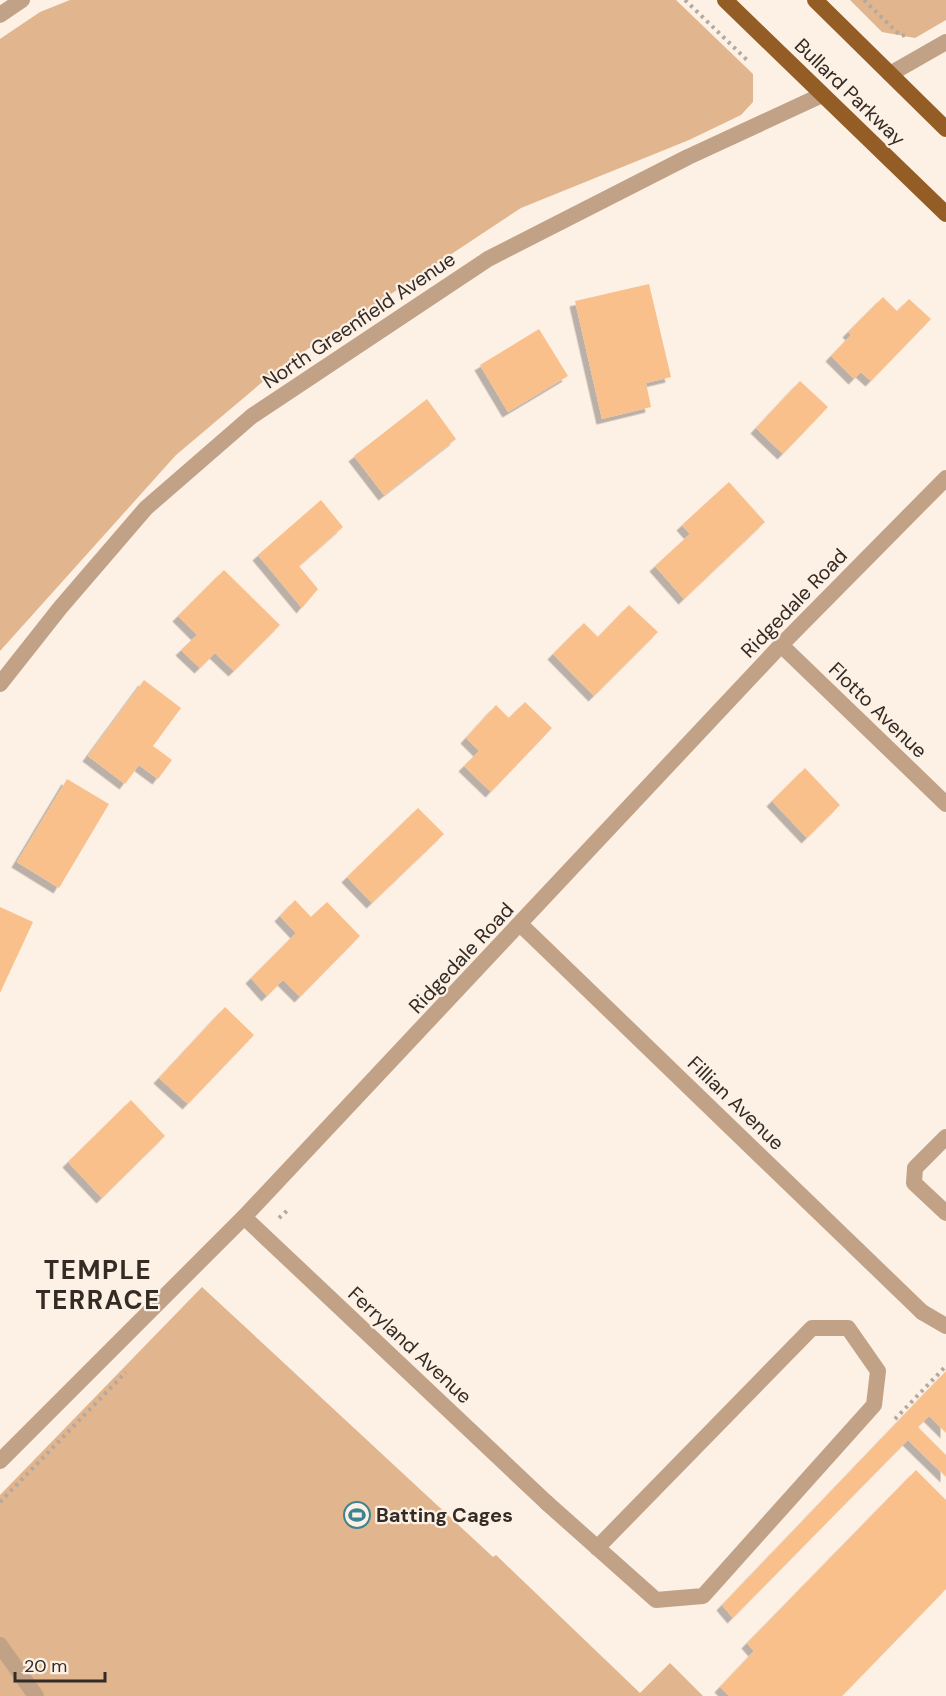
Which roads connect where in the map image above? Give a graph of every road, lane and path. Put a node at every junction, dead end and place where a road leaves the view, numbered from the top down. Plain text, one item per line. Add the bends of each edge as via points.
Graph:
1 (22, 0) edge
2 (685, 0) edge
3 (725, 0) edge
4 (815, 0) edge
5 (864, 0) edge
6 (0, 15) edge
7 (912, 33) dead end
8 (946, 42) edge
9 (747, 60) dead end
10 (890, 74) junction
11 (822, 95) junction
12 (946, 129) edge
13 (946, 214) edge
14 (946, 478) edge
15 (781, 645) junction
16 (0, 684) edge
17 (946, 804) edge
18 (521, 925) junction
19 (946, 1137) edge
20 (946, 1213) edge
21 (244, 1217) junction
22 (946, 1326) edge
23 (0, 1461) edge
24 (597, 1548) junction
25 (0, 1645) edge
26 (36, 1696) edge

1 - 6 street
2 - 9 path
3 - 11 main road, Bullard Parkway
4 - 10 main road, Bullard Parkway
5 - 7 path via 901,36
8 - 10 street
10 - 12 main road, Bullard Parkway
11 - 13 main road, Bullard Parkway
11 - 16 street, North Greenfield Avenue via 688,157 489,259 252,416 146,508
14 - 15 street, Ridgedale Road
15 - 17 street, Flotto Avenue
15 - 18 street, Ridgedale Road
18 - 21 street, Ridgedale Road
18 - 22 street, Fillian Avenue via 922,1312
19 - 20 street via 915,1168 914,1183
21 - 23 street, Ridgedale Road
21 - 24 street, Ferryland Avenue
24 - 24 street, Ferryland Avenue via 656,1600 703,1596 874,1405 878,1371 848,1328 812,1328
25 - 26 street

